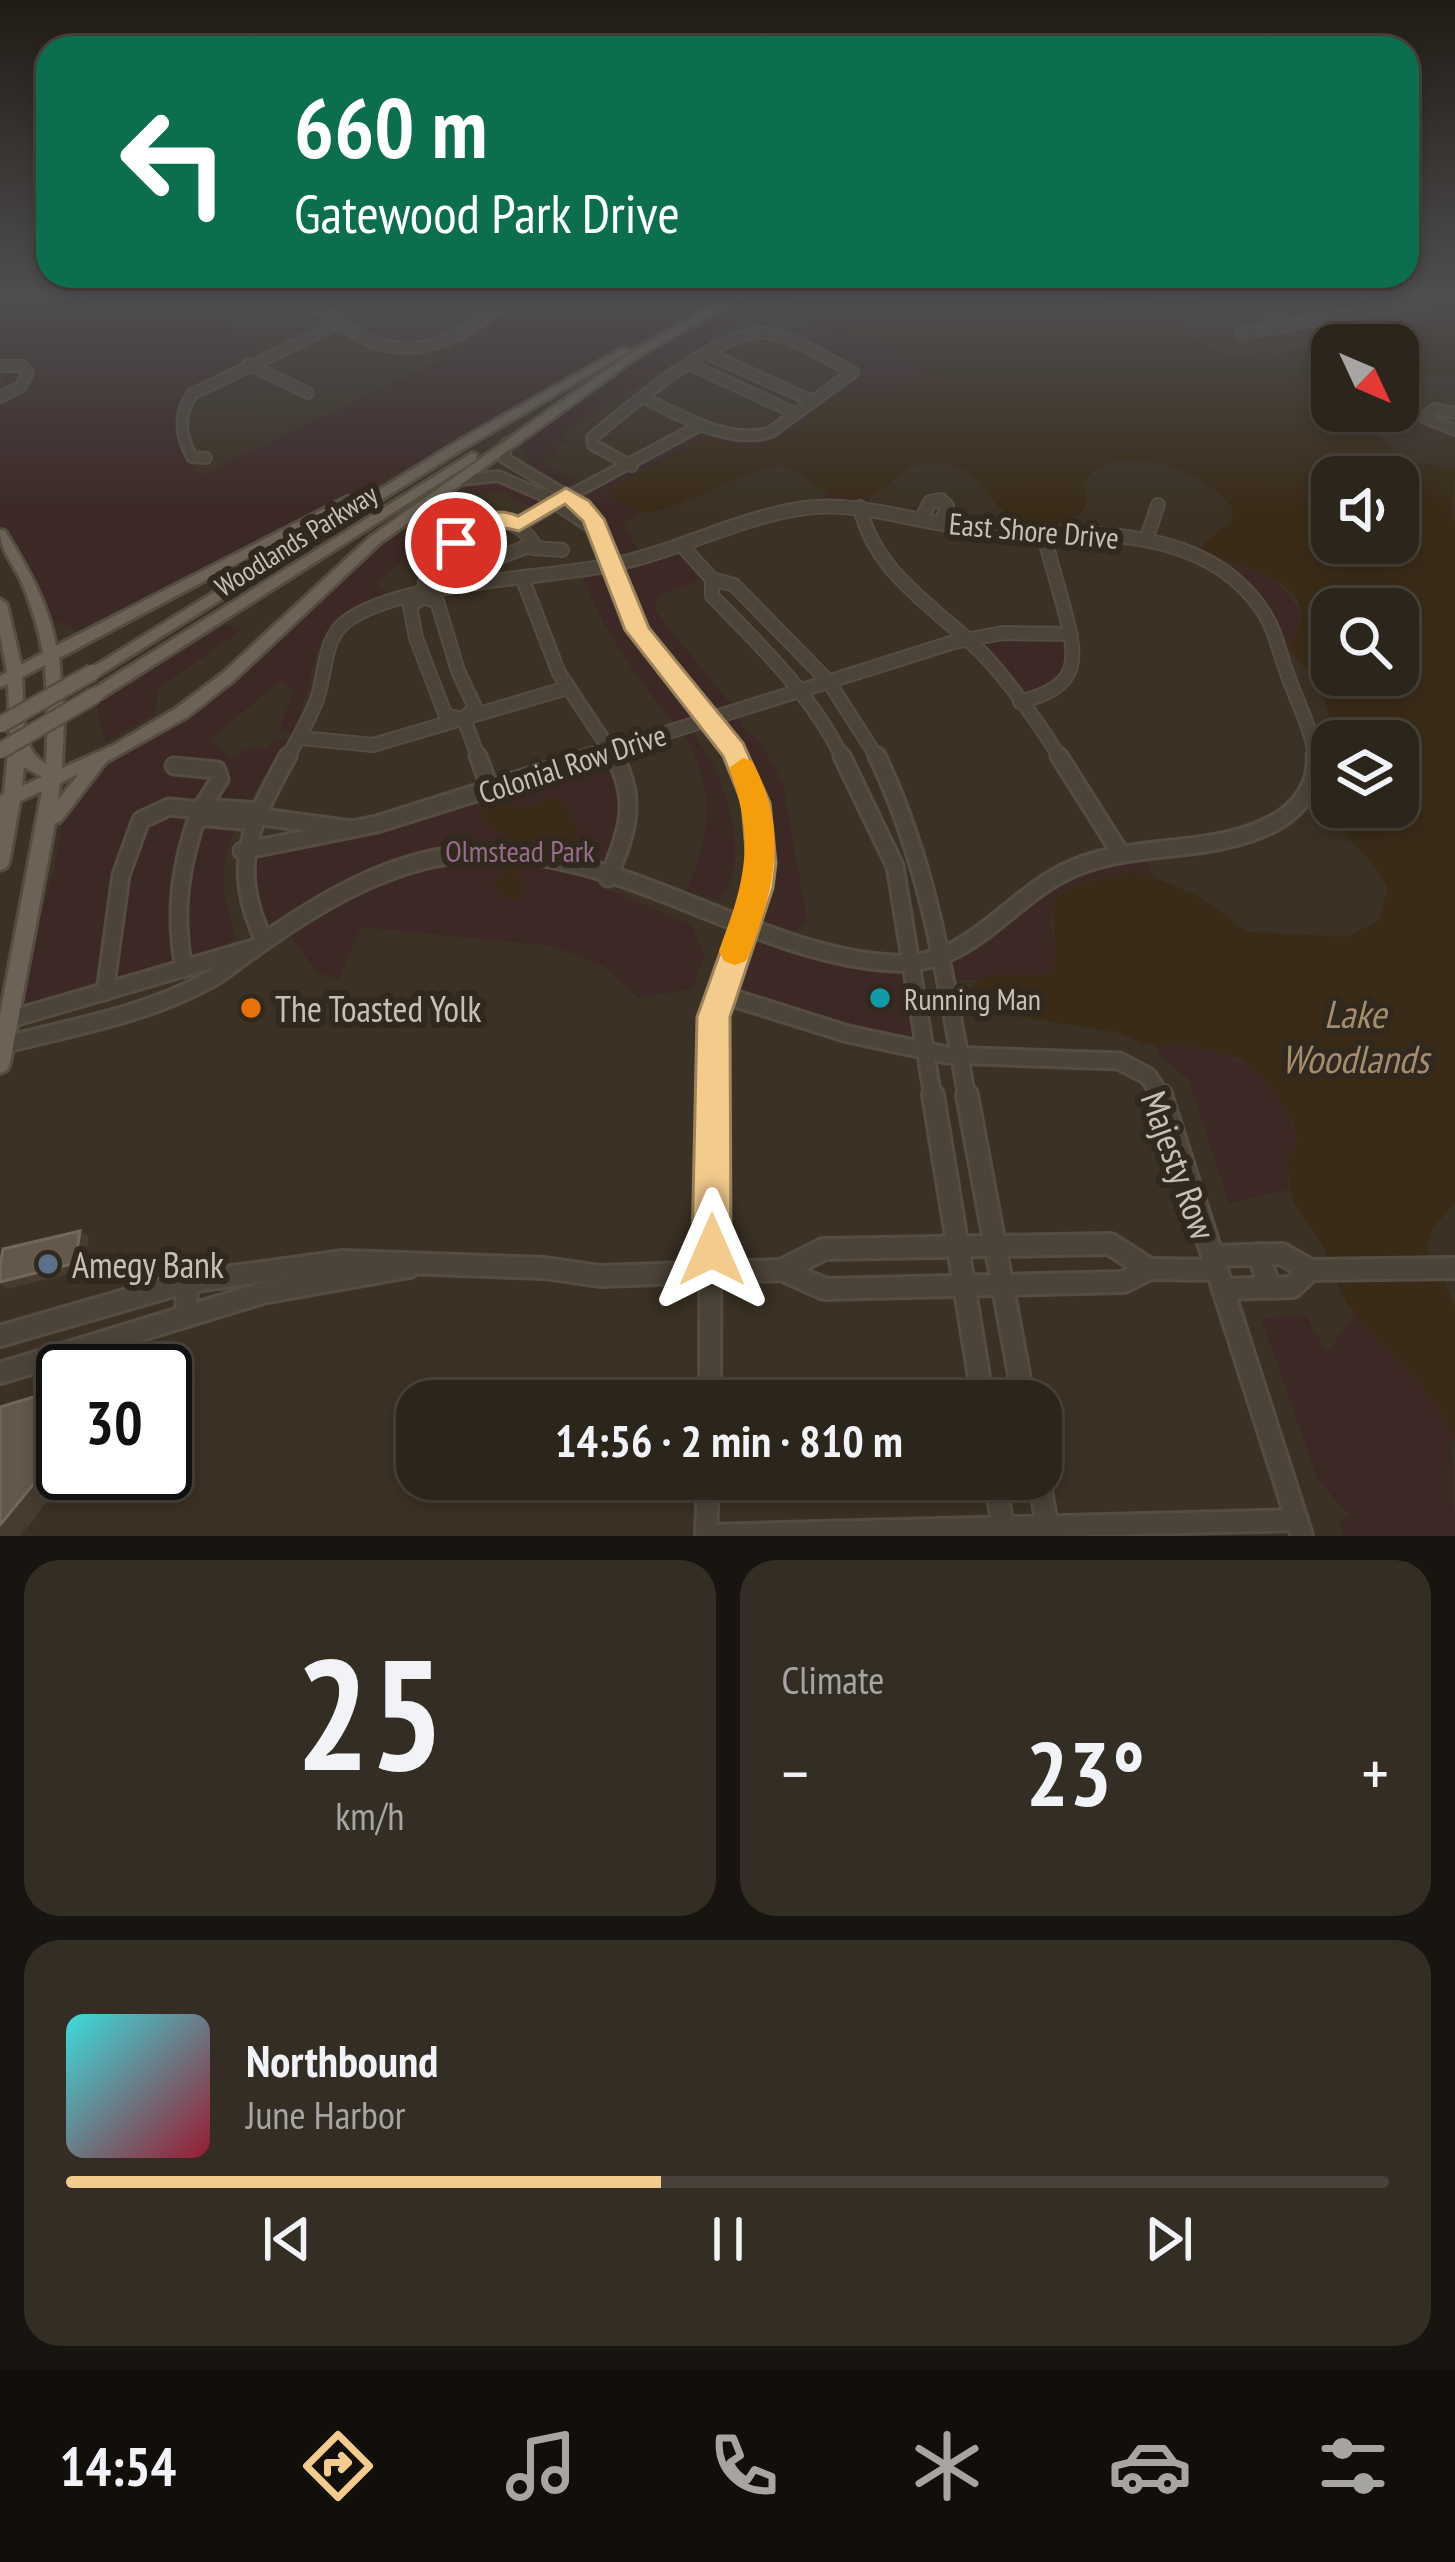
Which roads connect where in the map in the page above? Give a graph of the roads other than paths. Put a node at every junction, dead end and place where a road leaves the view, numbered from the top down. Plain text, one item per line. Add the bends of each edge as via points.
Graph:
1 (23, 367) edge
2 (243, 367) edge
3 (254, 367) edge
4 (599, 367) edge
5 (615, 367) edge
6 (617, 367) edge
7 (689, 367) edge
8 (695, 367) edge
9 (736, 367) edge
10 (849, 367) edge
11 (308, 393) dead end
12 (0, 397) edge
13 (646, 399) junction
14 (810, 400) junction
15 (793, 412) junction
16 (1455, 413) edge
17 (701, 425) junction
18 (1455, 430) edge
19 (464, 442) junction
20 (507, 443) junction
21 (206, 458) dead end
22 (632, 463) junction
23 (454, 483) junction
24 (563, 500) junction
25 (1157, 505) dead end
26 (860, 507) junction
27 (921, 519) junction
28 (941, 523) junction
29 (519, 525) junction
30 (1043, 533) junction
31 (0, 534) edge
32 (1146, 540) junction
33 (533, 548) junction
34 (684, 548) junction
35 (562, 550) dead end
36 (436, 562) junction
37 (611, 565) junction
38 (712, 579) junction
39 (523, 580) junction
40 (423, 597) junction
41 (0, 604) edge
42 (43, 618) junction
43 (123, 620) junction
44 (1071, 634) junction
45 (967, 639) junction
46 (50, 656) junction
47 (8, 670) edge
48 (0, 682) edge
49 (829, 682) junction
50 (567, 688) junction
51 (802, 691) junction
52 (1020, 702) junction
53 (464, 719) junction
54 (708, 720) junction
55 (0, 725) edge
56 (301, 738) junction
57 (20, 745) junction
58 (118, 750) junction
59 (0, 751) edge
60 (613, 751) junction
61 (174, 766) dead end
62 (56, 777) junction
63 (490, 789) junction
64 (7, 800) edge
65 (902, 806) junction
66 (200, 811) junction
67 (870, 811) junction
68 (255, 816) junction
69 (351, 829) junction
70 (46, 834) junction
71 (242, 851) junction
72 (1121, 854) junction
73 (0, 857) edge
74 (608, 878) junction
75 (745, 923) junction
76 (259, 945) junction
77 (940, 958) junction
78 (912, 962) junction
79 (184, 969) junction
80 (104, 992) junction
81 (719, 994) junction
82 (4, 1021) edge
83 (1, 1051) edge
84 (927, 1052) junction
85 (961, 1056) junction
86 (958, 1246) junction
87 (995, 1246) junction
88 (1258, 1254) junction
89 (409, 1267) junction
90 (1446, 1268) edge
91 (1150, 1269) junction
92 (1319, 1269) junction
93 (712, 1270) junction
94 (782, 1270) junction
95 (257, 1271) junction
96 (1217, 1272) junction
97 (187, 1282) junction
98 (1002, 1285) junction
99 (964, 1286) junction
100 (1270, 1288) junction
101 (255, 1295) junction
102 (186, 1316) junction
103 (0, 1336) edge
104 (0, 1373) edge
105 (710, 1380) edge
106 (980, 1380) edge
107 (1020, 1380) edge
108 (707, 1500) edge
109 (999, 1500) edge
110 (1043, 1500) edge
111 (1299, 1528) edge
112 (1048, 1531) edge
113 (1004, 1532) edge
114 (706, 1536) edge

1 - 12 street via 28,373 20,387
2 - 21 street via 186,400 180,423 187,450
3 - 11 street
4 - 19 main road, Woodlands Parkway
5 - 59 main road, Woodlands Parkway, bridge
6 - 20 main road
7 - 13 street
8 - 15 street
9 - 14 street
10 - 14 street via 852,375
13 - 17 street
13 - 22 street via 592,438
14 - 15 street
15 - 17 street via 771,432 745,436
16 - 18 street via 1424,417
17 - 22 street
19 - 43 main road
19 - 55 main road, Woodlands Parkway, bridge
20 - 23 main road
20 - 24 street via 503,458
22 - 24 street
23 - 24 street via 499,472
23 - 58 main road via 347,562 206,695
24 - 29 street
24 - 37 street via 596,529
25 - 32 street
26 - 27 street, East Shore Drive
26 - 34 street, East Shore Drive via 779,513
26 - 45 street via 885,562
27 - 28 street, East Shore Drive
27 - 28 street via 930,502 941,500
28 - 30 street, East Shore Drive
29 - 33 street
29 - 36 street via 482,520
30 - 32 street, East Shore Drive
30 - 44 street
31 - 42 main road
32 - 72 street, East Shore Drive via 1221,573 1264,613 1313,738 1316,768 1302,800 1262,831
33 - 35 street
33 - 36 street
34 - 37 street, East Shore Drive
34 - 38 street
36 - 40 street via 422,580
37 - 39 street, East Shore Drive
37 - 54 street via 638,630
38 - 49 street via 734,585
38 - 51 street via 712,596
39 - 40 street, East Shore Drive
39 - 50 street
40 - 53 street via 437,601 475,707
40 - 53 street via 410,606 416,638 446,716
40 - 56 street, East Shore Drive via 369,608 342,624
41 - 47 main road via 12,647
42 - 43 main road via 60,638
42 - 46 main road
43 - 46 main road
44 - 45 street, Colonial Row Drive
44 - 52 street via 1074,668 1064,682
45 - 49 street, Colonial Row Drive
45 - 52 street
46 - 47 main road
46 - 62 main road
47 - 48 main road
47 - 57 main road
49 - 51 street, Colonial Row Drive
49 - 65 street
50 - 53 street
50 - 60 street
51 - 54 street, Colonial Row Drive
51 - 67 street
52 - 72 street
53 - 56 street via 373,745
53 - 63 street
54 - 60 street, Colonial Row Drive
54 - 75 street via 733,750 756,803 761,863
56 - 68 street
57 - 62 main road via 25,760
57 - 64 main road
58 - 62 main road
58 - 70 main road via 75,785
60 - 63 street, Colonial Row Drive
60 - 74 street via 633,802
61 - 66 street via 221,774
62 - 64 main road
62 - 70 main road
63 - 69 street, Colonial Row Drive
64 - 73 main road
65 - 67 street
65 - 77 street
66 - 68 street, Colonial Row Drive
66 - 79 street via 178,884
66 - 80 street, Colonial Row Drive via 169,807 141,820 121,875
67 - 78 street via 896,870
68 - 69 street, Colonial Row Drive
68 - 71 street
69 - 71 street, Colonial Row Drive
70 - 82 main road
71 - 76 street
72 - 77 street, East Shore Drive via 1062,874 986,935
74 - 75 street, East Shore Drive
74 - 76 street, East Shore Drive via 494,853 429,859 326,900
75 - 78 street, East Shore Drive via 860,959
75 - 81 street
76 - 79 street, East Shore Drive
76 - 83 street, East Shore Drive via 208,982 151,1007
77 - 78 street, East Shore Drive
77 - 85 street
78 - 84 street
79 - 80 street, East Shore Drive
80 - 82 street, East Shore Drive
81 - 84 street, Majesty Row
81 - 93 street via 710,1054
82 - 83 main road
84 - 85 street, Majesty Row
84 - 86 street
85 - 87 street
85 - 96 street, Majesty Row via 1110,1060 1142,1071 1161,1095
86 - 87 street
86 - 94 street via 819,1250
86 - 99 street
87 - 91 street via 1114,1244
87 - 98 street
88 - 92 street
88 - 96 street
88 - 100 street
89 - 93 street via 607,1276
89 - 95 street via 385,1259
89 - 101 street
90 - 92 street
91 - 96 street
91 - 98 street via 1123,1282
92 - 100 street via 1296,1286
93 - 94 street
93 - 105 street
94 - 99 street via 821,1288
95 - 97 street
95 - 101 street
96 - 100 street
96 - 111 street, Majesty Row
97 - 102 street
97 - 103 street
98 - 99 street
98 - 107 street
99 - 106 street
101 - 102 street
102 - 104 street
108 - 114 street
109 - 113 street
110 - 112 street
111 - 112 street
112 - 113 street
113 - 114 street

